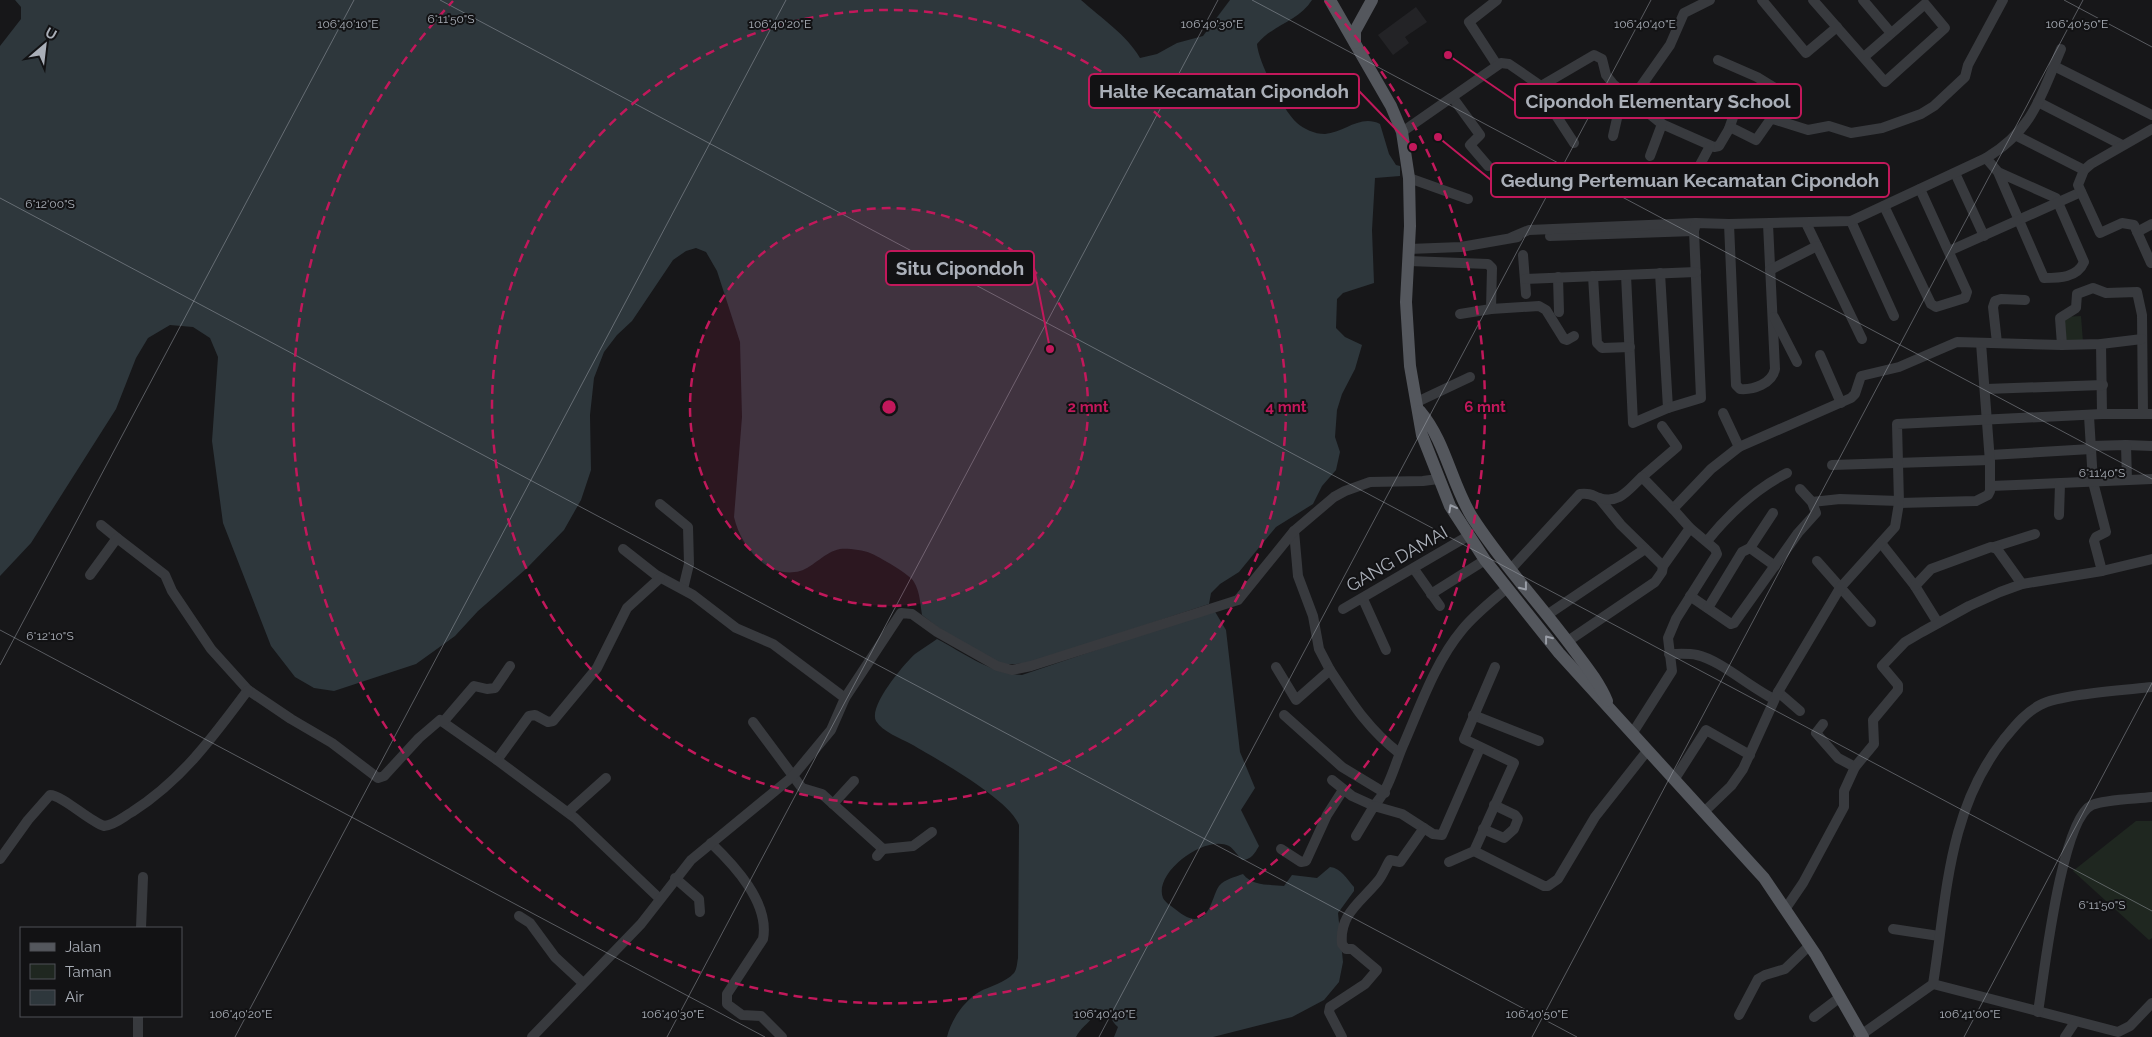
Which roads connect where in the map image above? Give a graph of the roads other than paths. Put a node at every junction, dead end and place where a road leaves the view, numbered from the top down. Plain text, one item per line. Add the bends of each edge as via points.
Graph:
1 (1330, 0) edge
2 (1372, 0) edge
3 (1497, 0) edge
4 (1710, 0) edge
5 (1762, 0) edge
6 (1813, 0) edge
7 (1863, 0) edge
8 (2003, 0) edge
9 (1342, 19) junction
10 (1359, 23) junction
11 (1837, 27) junction
12 (1891, 33) junction
13 (1355, 44) junction
14 (2061, 49) dead end
15 (1864, 57) junction
16 (1718, 60) dead end
17 (1498, 65) junction
18 (2054, 66) junction
19 (1539, 86) junction
20 (1778, 90) junction
21 (1796, 90) dead end
22 (1623, 92) junction
23 (1453, 98) junction
24 (1632, 99) junction
25 (1739, 100) dead end
26 (2038, 102) junction
27 (2152, 115) edge
28 (1770, 120) junction
29 (1662, 124) junction
30 (2152, 128) edge
31 (1729, 129) junction
32 (1402, 132) junction
33 (1613, 136) dead end
34 (2017, 136) junction
35 (1574, 143) dead end
36 (2122, 145) junction
37 (1710, 146) junction
38 (1650, 156) dead end
39 (1986, 158) junction
40 (1488, 166) dead end
41 (2084, 170) junction
42 (1955, 172) junction
43 (1998, 172) junction
44 (1409, 178) junction
45 (1687, 189) dead end
46 (1920, 189) junction
47 (2082, 192) junction
48 (1468, 199) dead end
49 (2058, 203) junction
50 (1884, 206) junction
51 (2019, 220) junction
52 (1851, 221) junction
53 (1806, 223) junction
54 (1728, 224) junction
55 (1768, 224) junction
56 (2152, 224) edge
57 (1695, 227) junction
58 (2137, 232) junction
59 (1984, 236) junction
60 (1817, 246) junction
61 (1948, 251) junction
62 (1409, 255) junction
63 (1523, 255) dead end
64 (2151, 262) edge
65 (1770, 270) junction
66 (1696, 272) junction
67 (1660, 273) junction
68 (1626, 274) junction
69 (1592, 276) junction
70 (1558, 277) junction
71 (1525, 279) junction
72 (1526, 294) dead end
73 (2025, 300) dead end
74 (1491, 309) junction
75 (1559, 312) dead end
76 (1460, 314) dead end
77 (1772, 314) junction
78 (2147, 315) edge
79 (1894, 316) dead end
80 (1574, 336) dead end
81 (1862, 339) dead end
82 (2142, 339) junction
83 (1981, 343) junction
84 (1997, 343) junction
85 (2101, 344) junction
86 (2062, 345) junction
87 (1630, 347) junction
88 (1820, 355) dead end
89 (1797, 362) dead end
90 (1470, 377) dead end
91 (2103, 385) junction
92 (1986, 389) junction
93 (1841, 403) junction
94 (1418, 407) junction
95 (1668, 408) junction
96 (1723, 413) dead end
97 (2102, 414) junction
98 (2147, 414) edge
99 (2090, 416) junction
100 (1986, 421) junction
101 (1662, 426) dead end
102 (2126, 445) junction
103 (2152, 446) edge
104 (1739, 447) junction
105 (2091, 448) junction
106 (1990, 458) junction
107 (1899, 464) junction
108 (1832, 465) dead end
109 (1787, 473) dead end
110 (1642, 477) junction
111 (1438, 479) junction
112 (2152, 479) edge
113 (2127, 480) junction
114 (2093, 482) junction
115 (2060, 484) junction
116 (1991, 486) junction
117 (1800, 489) dead end
118 (1598, 497) junction
119 (1812, 502) junction
120 (1899, 502) junction
121 (660, 504) dead end
122 (1673, 509) junction
123 (1774, 513) dead end
124 (2059, 516) dead end
125 (101, 525) dead end
126 (1690, 528) junction
127 (1294, 531) junction
128 (2035, 534) dead end
129 (1468, 536) junction
130 (117, 538) junction
131 (1707, 541) junction
132 (1881, 543) junction
133 (1994, 547) junction
134 (1750, 548) junction
135 (1645, 549) junction
136 (623, 550) dead end
137 (2152, 559) edge
138 (1485, 560) junction
139 (1817, 561) dead end
140 (1663, 566) junction
141 (1775, 566) junction
142 (1414, 569) junction
143 (1510, 570) junction
144 (2102, 571) junction
145 (90, 575) dead end
146 (660, 578) junction
147 (2022, 584) junction
148 (1915, 586) junction
149 (1507, 588) junction
150 (1840, 588) junction
151 (683, 589) junction
152 (1431, 594) junction
153 (1690, 596) junction
154 (1363, 599) junction
155 (1440, 606) dead end
156 (1708, 608) junction
157 (1342, 609) dead end
158 (1546, 615) junction
159 (1871, 622) dead end
160 (1938, 623) junction
161 (1568, 642) junction
162 (1386, 650) dead end
163 (1669, 654) junction
164 (510, 666) dead end
165 (1276, 667) dead end
166 (1495, 667) dead end
167 (1330, 670) junction
168 (2152, 687) edge
169 (248, 690) junction
170 (1776, 696) junction
171 (845, 698) junction
172 (1609, 707) junction
173 (1800, 712) dead end
174 (1284, 715) dead end
175 (1473, 715) junction
176 (444, 721) junction
177 (753, 722) dead end
178 (1823, 724) dead end
179 (1632, 734) junction
180 (1539, 741) dead end
181 (1480, 748) junction
182 (1647, 751) junction
183 (1399, 753) junction
184 (1750, 755) junction
185 (496, 760) junction
186 (1855, 767) junction
187 (792, 776) junction
188 (606, 778) dead end
189 (1332, 780) dead end
190 (1674, 780) junction
191 (854, 781) dead end
192 (1343, 790) junction
193 (1385, 793) junction
194 (2152, 797) edge
195 (833, 804) junction
196 (1374, 806) junction
197 (1494, 806) junction
198 (1705, 811) junction
199 (568, 812) junction
200 (1424, 828) junction
201 (1483, 829) junction
202 (932, 832) dead end
203 (1356, 836) dead end
204 (711, 843) junction
205 (1281, 849) dead end
206 (1474, 852) junction
207 (0, 859) edge
208 (1449, 862) dead end
209 (143, 877) dead end
210 (675, 878) junction
211 (660, 899) junction
212 (1786, 908) junction
213 (700, 912) dead end
214 (519, 916) dead end
215 (141, 927) edge
216 (1892, 929) dead end
217 (1939, 936) junction
218 (1810, 946) junction
219 (583, 983) junction
220 (1933, 984) junction
221 (1839, 998) junction
222 (2152, 1003) edge
223 (2038, 1012) junction
224 (1739, 1015) dead end
225 (138, 1017) edge
226 (1814, 1018) dead end
227 (2075, 1022) junction
228 (2103, 1033) edge
229 (2121, 1035) edge
230 (1861, 1036) edge
231 (138, 1037) edge
232 (532, 1037) edge
233 (782, 1037) edge
234 (1342, 1037) edge
235 (2065, 1037) edge

1 - 9 main road
2 - 10 main road
3 - 17 street via 1469,22
4 - 24 street via 1684,12 1670,45
5 - 11 street via 1806,54
6 - 11 street
7 - 12 street
8 - 28 street via 1968,65 1965,77 1921,114 1888,127 1851,133 1829,126 1808,130
9 - 10 main road via 1350,24
9 - 13 main road
10 - 13 main road
11 - 15 street
12 - 15 street
12 - 15 street via 1925,4 1945,28 1885,82
13 - 32 main road via 1391,106
14 - 18 street
16 - 20 street
17 - 19 street via 1510,64
17 - 23 street
18 - 26 street
18 - 27 street
19 - 22 street via 1597,55 1602,59 1607,76
19 - 35 street
20 - 21 street
20 - 28 street
22 - 24 street
22 - 33 street
23 - 32 street
23 - 40 street via 1480,135 1470,145
24 - 29 street
25 - 31 street
26 - 34 street
26 - 36 street
28 - 31 street via 1756,140
29 - 37 street
29 - 38 street
30 - 36 street
31 - 37 street via 1718,146
32 - 44 main road
34 - 39 street
34 - 41 street
36 - 41 street
37 - 45 street
39 - 42 street
39 - 43 street
41 - 47 street via 2078,184
42 - 46 street
42 - 59 street
43 - 49 street via 2056,198
43 - 51 street
44 - 48 street
44 - 62 main road
46 - 50 street
46 - 61 street
47 - 49 street
47 - 58 street via 2100,233 2128,222
49 - 51 street
49 - 51 street via 2084,262 2082,267 2064,278 2044,278
50 - 52 street
50 - 61 street via 1931,304 1936,306 1965,298 1967,292
51 - 59 street
52 - 53 street
52 - 79 street
53 - 55 street
53 - 60 street
54 - 55 street
54 - 57 street
54 - 77 street via 1736,385 1740,389 1767,382 1774,376
55 - 65 street
56 - 58 street
57 - 62 street via 1512,237
57 - 66 street
58 - 64 street
59 - 61 street
60 - 65 street
60 - 81 street
62 - 74 street via 1490,266
62 - 94 main road via 1408,339
63 - 71 street
65 - 77 street
66 - 67 street
66 - 95 street via 1701,398
67 - 68 street
67 - 95 street
68 - 69 street
68 - 87 street
69 - 70 street
69 - 87 street via 1597,343 1602,348
70 - 71 street
70 - 75 street
71 - 72 street
73 - 84 street via 1996,301
74 - 76 street
74 - 80 street via 1539,306 1546,310 1564,339
77 - 89 street
78 - 82 street
78 - 86 street via 2137,292 2106,293 2093,288 2077,294 2076,308 2060,318
82 - 85 street
82 - 98 street
83 - 84 street
83 - 92 street
83 - 93 street via 1946,345 1899,367 1861,376 1855,394
84 - 86 street
85 - 86 street
85 - 91 street
87 - 95 street via 1633,424
88 - 93 street
90 - 94 street
91 - 92 street
91 - 97 street
92 - 100 street
93 - 104 street
94 - 111 main road via 1422,435
94 - 143 main road via 1434,431 1470,515
96 - 104 street
97 - 98 street
97 - 99 street
99 - 100 street
99 - 105 street
100 - 106 street
100 - 107 street via 1899,422 1896,427
101 - 110 street via 1677,447
102 - 103 street
102 - 105 street
102 - 113 street
104 - 122 street via 1711,469
105 - 106 street
105 - 114 street
106 - 107 street
106 - 116 street
107 - 108 street
107 - 120 street
109 - 131 street via 1759,490
110 - 118 street via 1615,500
110 - 122 street
111 - 127 street via 1370,482 1334,498
129 -> 111 main road
112 - 113 street
113 - 114 street
114 - 115 street
114 - 144 street via 2106,532 2094,541
115 - 116 street
115 - 124 street
116 - 120 street via 1988,495 1976,501
117 - 119 street
118 - 135 street
118 - 143 street via 1589,493 1575,498
119 - 120 street via 1856,499
119 - 141 street via 1816,514
120 - 132 street via 1895,527
121 - 151 street via 688,528 689,564
122 - 126 street
123 - 134 street
125 - 130 street
126 - 131 street
126 - 140 street
127 - 167 street via 1298,576 1314,616 1319,649
127 - 171 street via 1238,600 1012,670 997,666 936,632 912,614 901,613
128 - 133 street
129 - 138 main road
129 - 142 street, GANG DAMAI
130 - 145 street
130 - 169 street via 165,575 172,591 211,649
131 - 153 street via 1717,554
132 - 148 street
132 - 150 street
133 - 147 street
133 - 148 street via 1931,569
134 - 141 street
134 - 156 street via 1742,552
135 - 140 street
135 - 158 street
136 - 146 street
137 - 144 street
138 - 149 main road
138 - 152 street
139 - 150 street
140 - 161 street via 1662,574 1648,587
141 - 156 street via 1732,624
142 - 152 street
142 - 154 street, GANG DAMAI
143 -> 158 main road
144 - 147 street
146 - 151 street
146 - 185 street via 627,608 596,668 553,721 548,722 535,714 529,716
147 - 160 street
148 - 160 street
172 -> 149 main road via 1579,677
149 - 183 street via 1456,638
150 - 159 street
150 - 170 street
151 - 171 street via 736,628 773,644
152 - 155 street
153 - 156 street
153 - 163 street via 1668,638
154 - 157 street, GANG DAMAI
154 - 162 street
158 - 161 main road
160 - 186 street via 1905,642 1882,666 1899,688 1873,720 1874,744
161 - 172 main road via 1597,682
163 - 170 street via 1707,658 1755,690
163 - 179 street via 1670,674
164 - 176 street via 495,688 474,686
165 - 167 street via 1296,700
166 - 175 street
167 - 183 street via 1362,719
168 - 217 street via 2049,702 2029,712 2016,724 1980,775 1967,804 1947,876
169 - 176 street via 332,743 378,778 384,776 436,722
169 - 207 street via 180,776 147,802 104,826 50,795
170 - 173 street
170 - 184 street
171 - 187 street via 827,736
172 - 179 main road
174 - 193 street via 1342,767
175 - 180 street
175 - 181 street via 1464,739
176 - 185 street
177 - 187 street
178 - 186 street via 1816,733 1838,758
179 - 182 main road
181 - 197 street via 1514,762
181 - 200 street via 1442,835
182 - 190 main road
182 - 206 street via 1600,810 1553,884 1544,886
183 - 193 street
184 - 190 street via 1706,730
184 - 198 street via 1731,786
185 - 199 street
186 - 212 street via 1844,791 1844,807
187 - 195 street via 802,788 816,790
187 - 204 street
188 - 199 street
189 - 192 street
190 - 198 main road
191 - 195 street
192 - 196 street
192 - 205 street via 1306,861 1301,862
193 - 196 street
194 - 223 street via 2092,805 2082,813 2061,875
195 - 202 street via 880,852 913,846
196 - 200 street via 1402,814
196 - 203 street
197 - 201 street
197 - 201 street via 1515,815 1518,820 1514,829 1504,838
198 - 212 main road
199 - 211 street
200 - 234 street via 1400,862 1389,860 1378,881 1341,928 1342,944 1346,949 1352,949 1377,970 1365,984 1330,1007 1329,1012
201 - 206 street
204 - 210 street
204 - 233 street via 749,886 762,919 764,934 726,994 727,1004 742,1015 761,1016
206 - 208 street
209 - 215 street
210 - 211 street
210 - 213 street via 699,899
211 - 219 street via 641,924
212 - 218 main road
214 - 219 street via 530,923 555,956
216 - 217 street
217 - 220 street
218 - 221 main road
218 - 224 street via 1785,969 1758,979
219 - 232 street
220 - 223 street
220 - 230 street
221 - 226 street
221 - 230 main road
222 - 229 street
223 - 227 street
225 - 231 street
227 - 228 street
227 - 235 street
228 - 229 street

